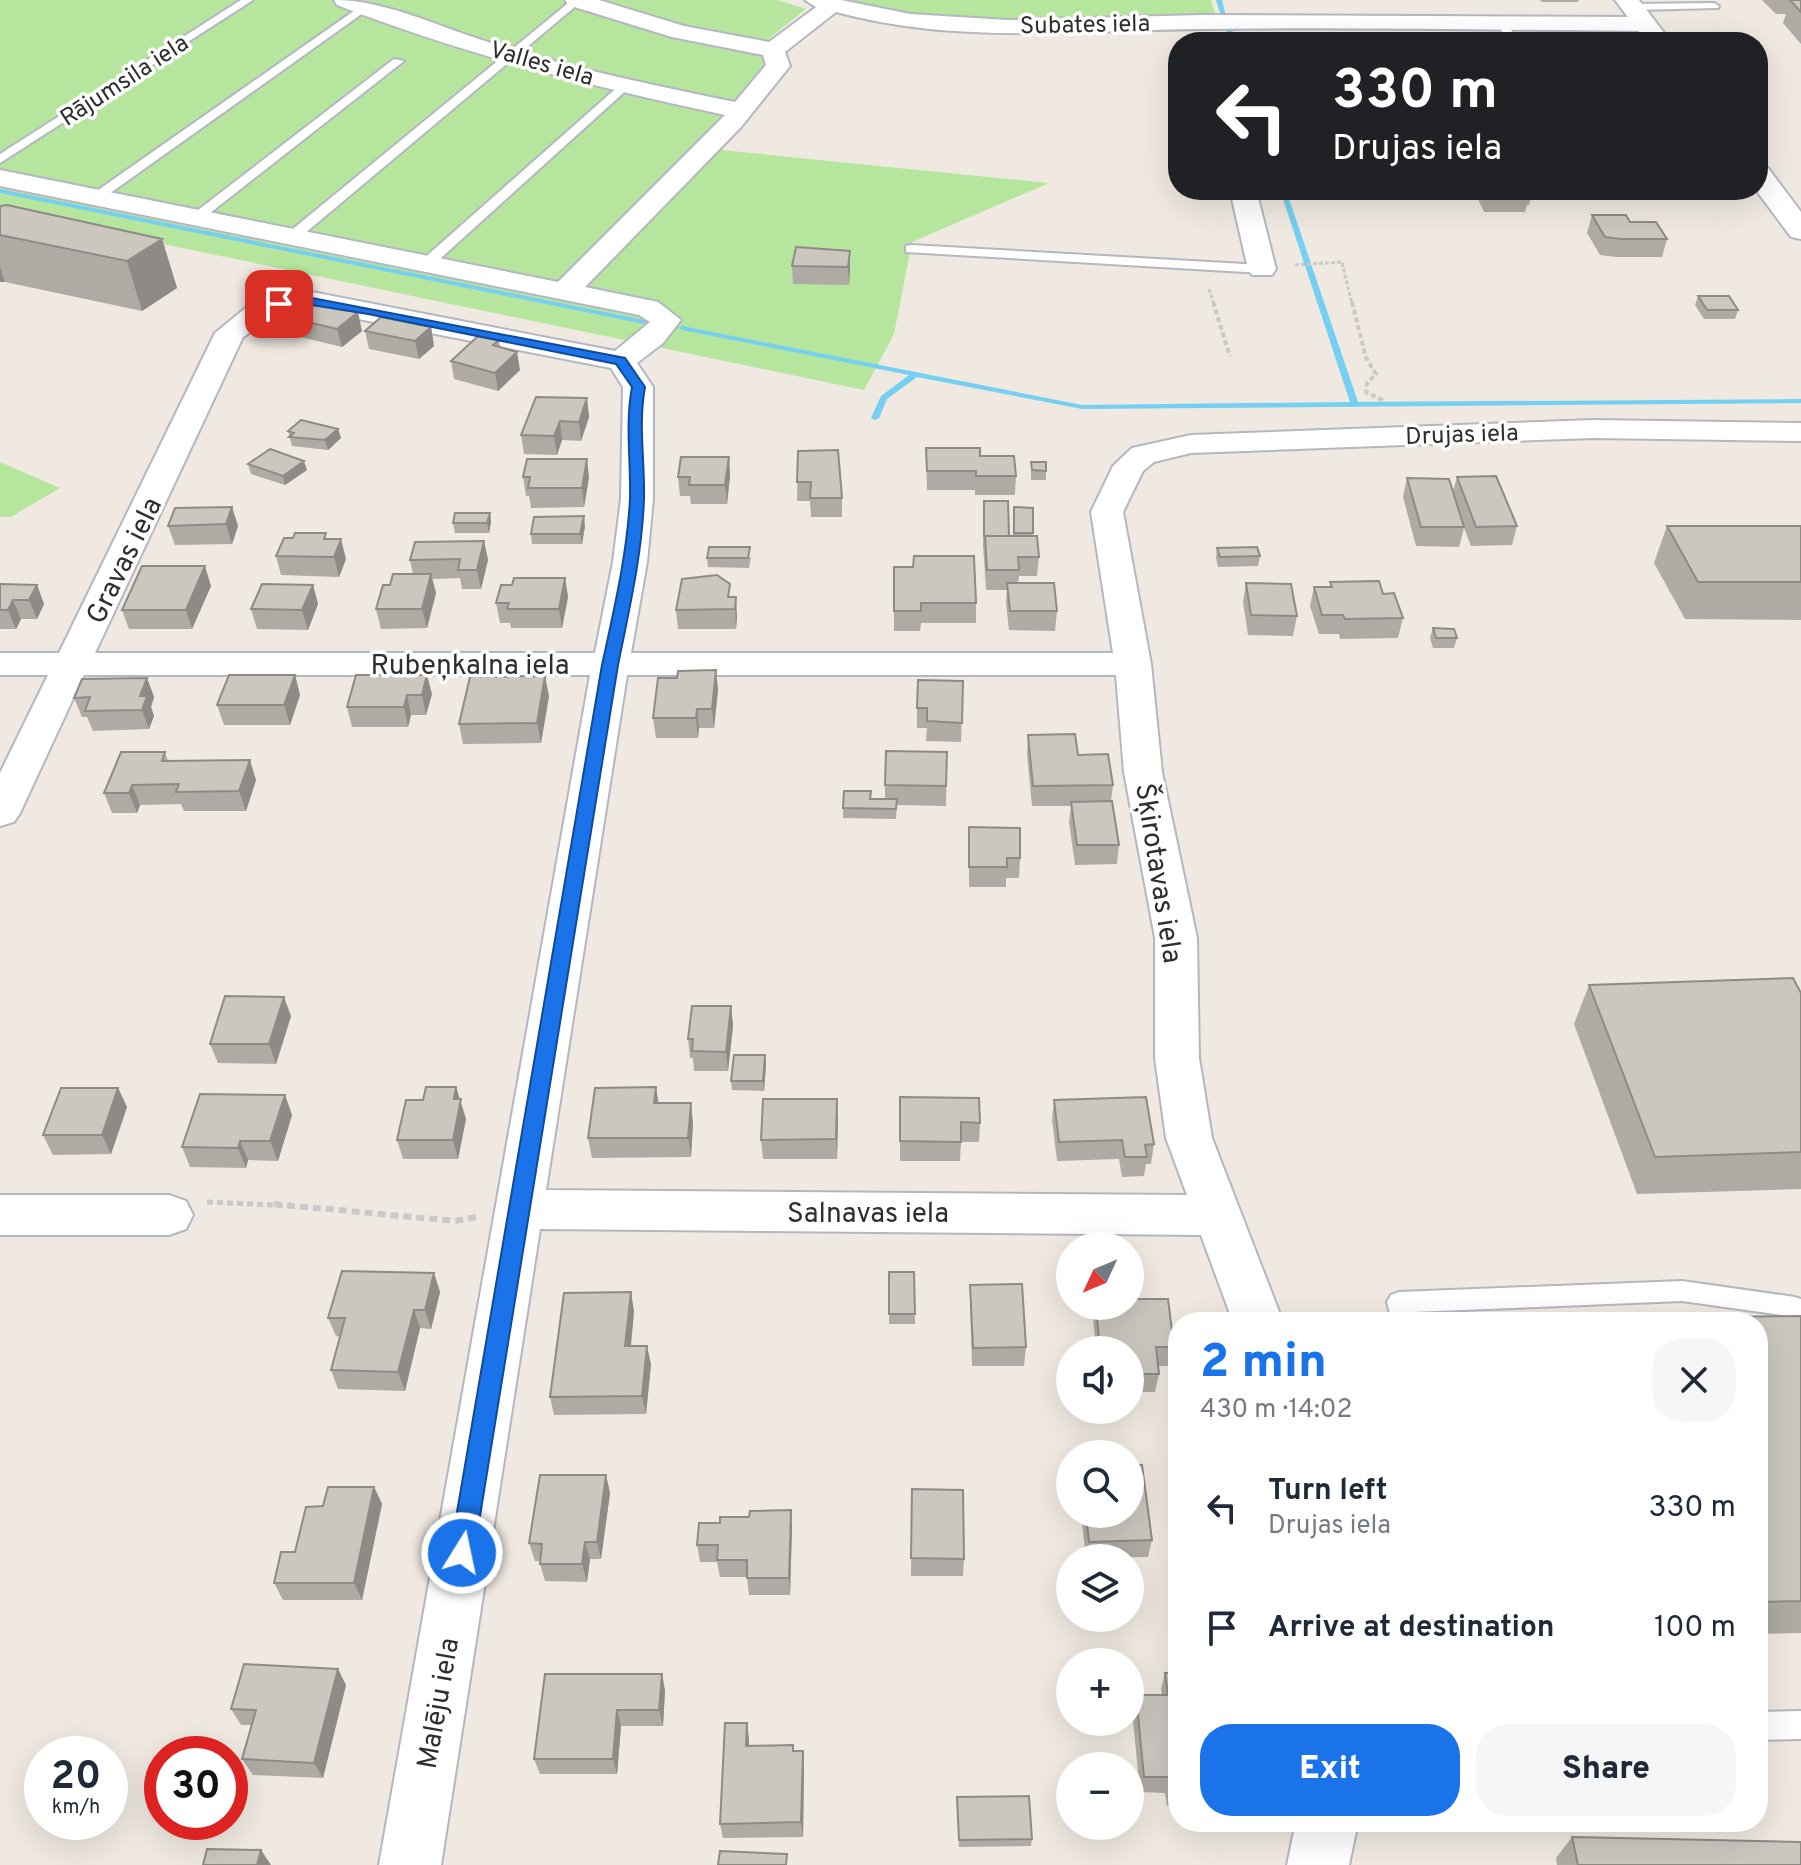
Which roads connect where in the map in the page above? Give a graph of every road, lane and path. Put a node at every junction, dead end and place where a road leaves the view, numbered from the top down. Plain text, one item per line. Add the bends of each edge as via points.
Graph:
1 (248, 0) edge
2 (577, 0) edge
3 (824, 2) edge
4 (355, 4) edge
5 (1714, 6) dead end
6 (1641, 18) edge
7 (1204, 32) edge
8 (1516, 32) edge
9 (773, 50) junction
10 (509, 54) junction
11 (398, 61) dead end
12 (625, 86) junction
13 (742, 111) junction
14 (0, 159) edge
15 (0, 178) edge
16 (1768, 187) edge
17 (98, 196) junction
18 (1245, 200) edge
19 (197, 217) junction
20 (1801, 231) edge
21 (293, 236) junction
22 (911, 249) dead end
23 (426, 264) junction
24 (1201, 265) junction
25 (1295, 265) dead end
26 (1262, 269) joint
27 (564, 292) junction
28 (1230, 356) dead end
29 (621, 361) junction
30 (1384, 401) dead end
31 (1801, 432) edge
32 (1129, 466) joint
33 (0, 664) edge
34 (71, 664) junction
35 (1133, 664) junction
36 (610, 665) junction
37 (0, 813) edge
38 (520, 1209) junction
39 (0, 1215) edge
40 (169, 1215) joint
41 (1217, 1215) junction
42 (1255, 1312) edge
43 (1402, 1312) edge
44 (1801, 1312) edge
45 (1801, 1725) edge
46 (1768, 1726) edge
47 (1325, 1832) edge
48 (410, 1865) edge
49 (1318, 1865) edge

1 - 14 lane, Rājumsila iela
2 - 9 street via 680,32
2 - 10 lane
3 - 7 street, Subates iela via 915,22 965,26
3 - 9 street
4 - 10 street, Valles iela
4 - 17 lane
5 - 6 lane
6 - 8 street, Subates iela
9 - 13 street via 778,66
10 - 12 street, Valles iela
10 - 21 lane
11 - 19 lane
12 - 13 street, Valles iela
12 - 23 lane
13 - 27 street
15 - 17 street
16 - 20 street
17 - 19 street
18 - 26 street
19 - 21 street
21 - 23 street
22 - 24 lane
23 - 27 street
24 - 26 lane
24 - 28 path
25 - 30 path via 1342,262 1366,358 1376,374 1366,392
27 - 29 street via 648,308 667,320
29 - 34 street, Gravas iela via 312,301 252,312 230,333
29 - 36 street, Malēju iela via 638,387 633,417 637,497 631,563
31 - 32 street, Drujas iela via 1593,429 1191,444 1143,455
32 - 35 street, Šķirotavas iela via 1107,512
33 - 34 street, Rubeņkalna iela
34 - 36 street, Rubeņkalna iela
34 - 37 street, Gravas iela
35 - 36 street, Rubeņkalna iela
35 - 41 street, Šķirotavas iela via 1143,772 1176,938 1179,1072 1189,1138
36 - 38 street, Malēju iela
38 - 40 path via 455,1221 209,1201
38 - 41 street, Salnavas iela
38 - 48 street, Malēju iela
39 - 40 street
41 - 42 street, Šķirotavas iela
43 - 44 lane via 1399,1302 1682,1291
45 - 46 lane
47 - 49 street

